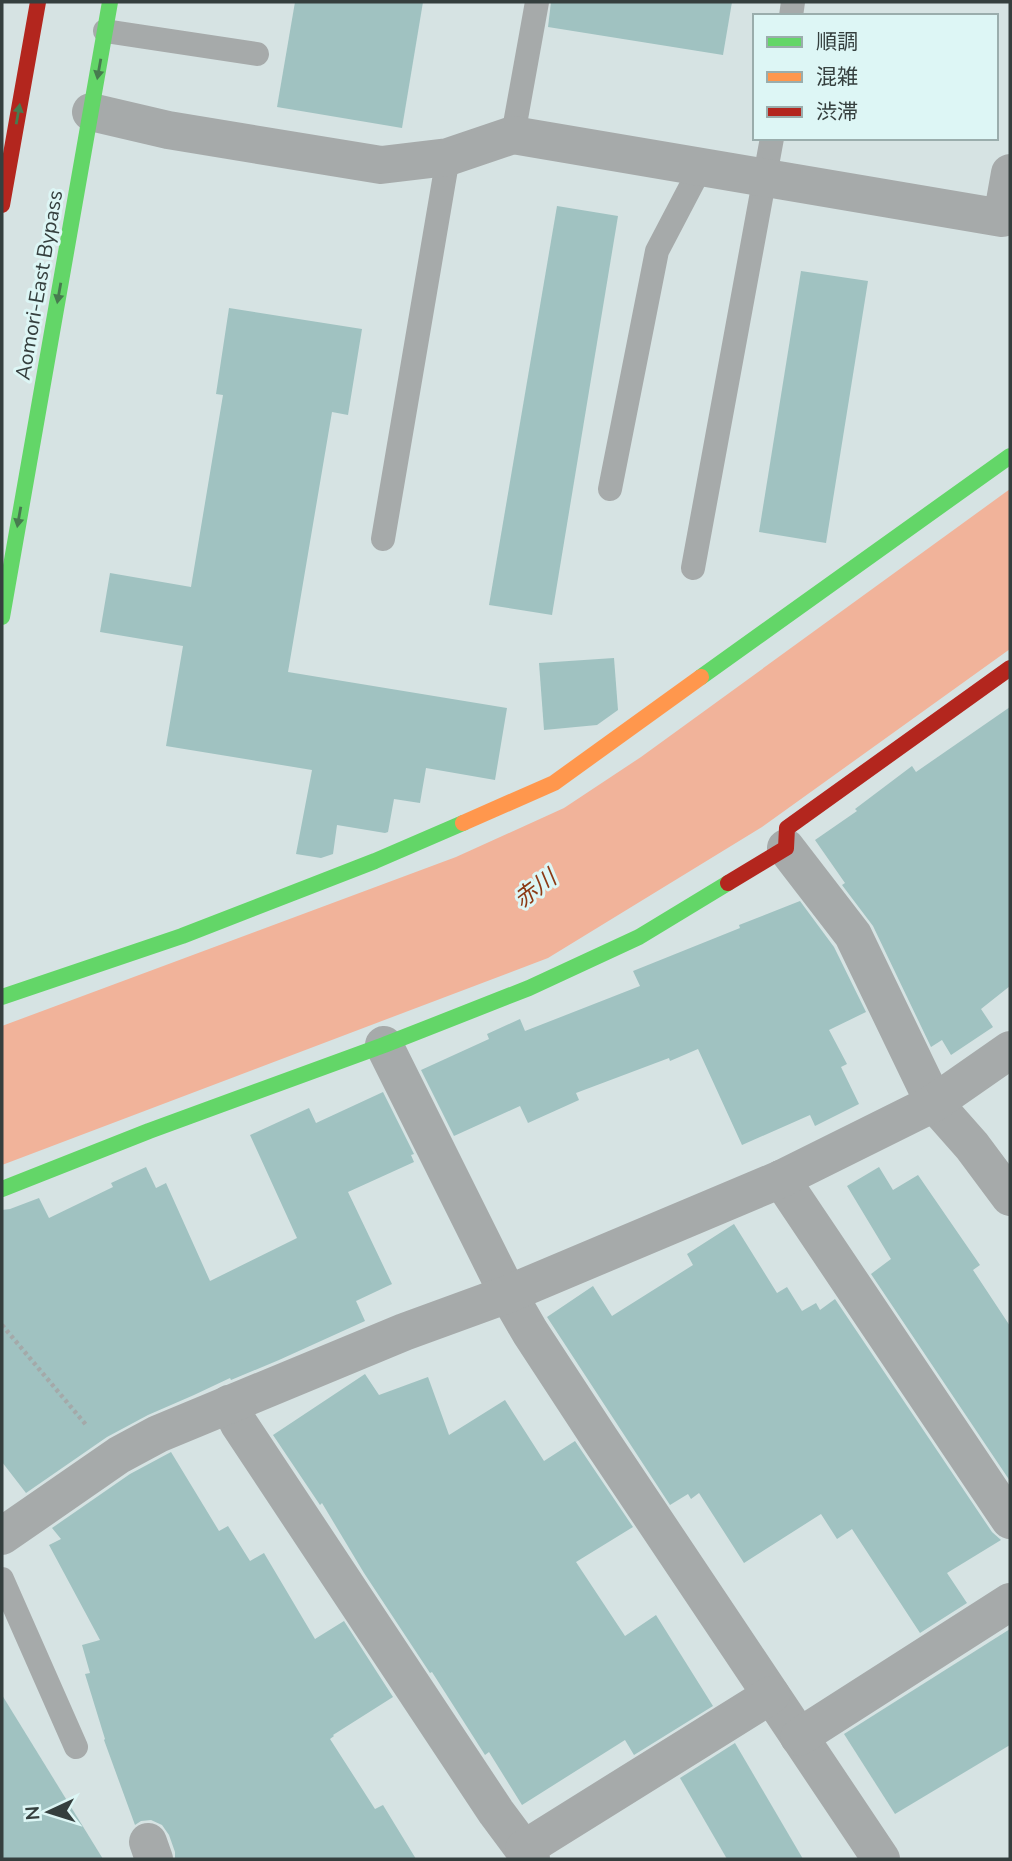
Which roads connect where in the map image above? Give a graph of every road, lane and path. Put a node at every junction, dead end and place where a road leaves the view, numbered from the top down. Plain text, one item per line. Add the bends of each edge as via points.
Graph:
1 (37, 2) edge
2 (110, 2) edge
3 (537, 2) edge
4 (105, 31) junction
5 (257, 54) dead end
6 (91, 112) junction
7 (513, 135) junction
8 (772, 140) edge
9 (448, 157) junction
10 (701, 167) junction
11 (1010, 173) edge
12 (765, 178) junction
13 (2, 205) edge
14 (1010, 456) edge
15 (610, 489) dead end
16 (383, 539) dead end
17 (694, 568) dead end
18 (2, 617) edge
19 (1010, 668) edge
20 (786, 848) junction
21 (2, 996) edge
22 (384, 1045) junction
23 (1010, 1050) edge
24 (934, 1103) junction
25 (781, 1179) junction
26 (2, 1189) edge
27 (1010, 1198) edge
28 (508, 1294) junction
29 (2, 1325) edge
30 (229, 1404) junction
31 (119, 1455) junction
32 (1010, 1520) edge
33 (2, 1536) edge
34 (2, 1579) edge
35 (1010, 1602) edge
36 (771, 1695) junction
37 (799, 1737) junction
38 (76, 1747) dead end
39 (527, 1854) edge
40 (881, 1859) edge

13 -> 1 main road
2 - 4 main road, Aomori-East Bypass
3 - 7 lane
4 - 5 lane
4 -> 6 main road, Aomori-East Bypass
6 - 9 street via 168,130 381,165
6 -> 18 main road, Aomori-East Bypass
7 - 9 street
7 - 10 street
8 - 12 lane
9 - 16 lane
10 - 12 street
10 - 15 lane via 657,251
11 - 12 street via 1002,218
12 - 17 lane
14 - 21 main road via 554,783 375,861 182,936
19 - 20 main road via 787,828
20 - 22 main road via 639,937 529,988
20 - 24 street via 853,935
22 - 26 main road
22 - 28 street
23 - 24 street
24 - 25 street
24 - 27 street
25 - 28 street
25 - 32 street
28 - 30 street
28 - 36 street
29 - 31 path via 83,1422
30 - 31 street
30 - 39 street
31 - 33 street
34 - 38 lane
35 - 37 street
36 - 37 street
36 - 39 street
37 - 40 street

